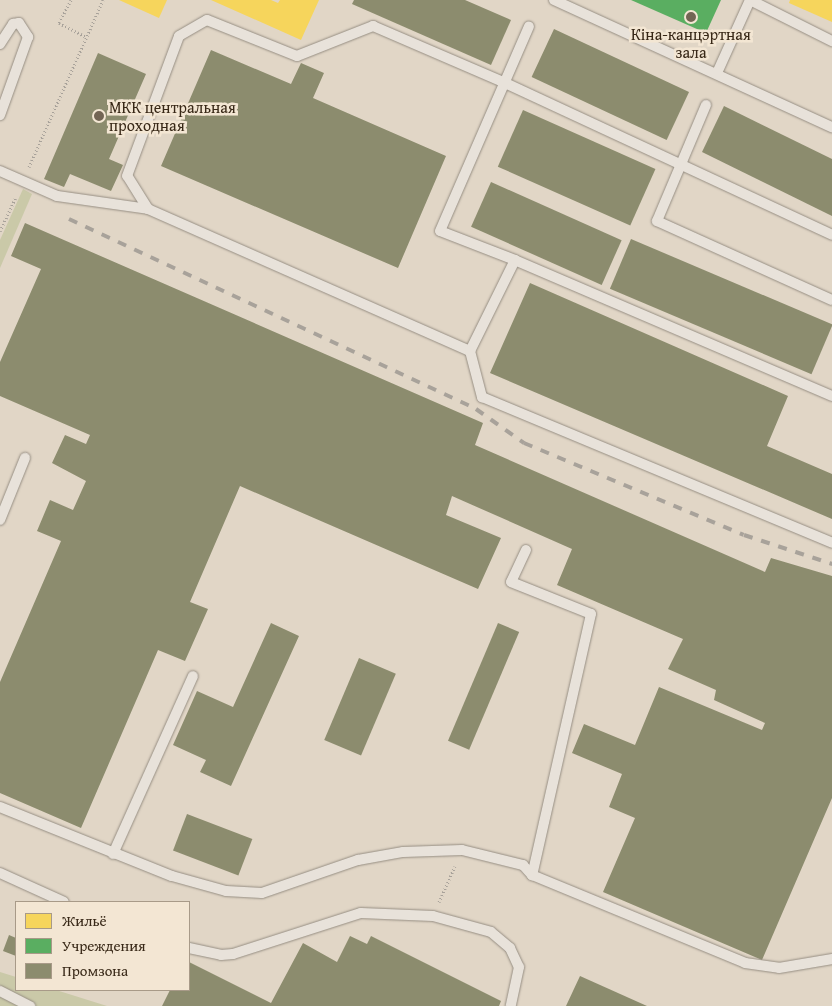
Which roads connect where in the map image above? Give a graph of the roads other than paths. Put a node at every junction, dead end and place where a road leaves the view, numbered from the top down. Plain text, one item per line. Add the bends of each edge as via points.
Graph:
1 (554, 0) edge
2 (750, 0) edge
3 (529, 26) dead end
4 (832, 41) edge
5 (0, 44) edge
6 (717, 74) junction
7 (503, 82) junction
8 (706, 105) dead end
9 (0, 115) edge
10 (832, 127) edge
11 (681, 166) junction
12 (0, 170) edge
13 (148, 208) junction
14 (832, 235) edge
15 (515, 260) junction
16 (832, 300) edge
17 (470, 351) junction
18 (832, 396) edge
19 (25, 458) dead end
20 (0, 520) edge
21 (832, 543) edge
22 (526, 550) dead end
23 (193, 676) dead end
24 (0, 808) edge
25 (114, 854) junction
26 (0, 873) edge
27 (532, 874) junction
28 (62, 901) edge
29 (190, 948) edge
30 (832, 959) edge
31 (0, 991) edge
32 (30, 1006) edge
33 (511, 1006) edge

1 - 6 lane
2 - 4 lane
2 - 6 lane
3 - 7 lane
5 - 9 lane via 13,24 19,23 28,37
6 - 10 lane
7 - 11 lane
7 - 13 lane via 373,26 297,56 207,20 180,36 127,176
7 - 15 lane via 440,231
8 - 11 lane
11 - 14 lane
11 - 16 lane via 657,221
12 - 13 lane via 57,196
13 - 17 lane
15 - 17 lane
15 - 18 lane
17 - 21 lane via 482,397
19 - 20 lane
22 - 27 lane via 511,582 591,614
23 - 25 lane
24 - 25 lane
25 - 27 lane via 172,876 226,891 262,893 358,860 403,852 462,850 523,865
26 - 28 lane
27 - 30 lane via 746,963 779,968
29 - 33 lane via 221,955 233,954 361,913 433,916 490,932 510,948 519,967
31 - 32 lane

